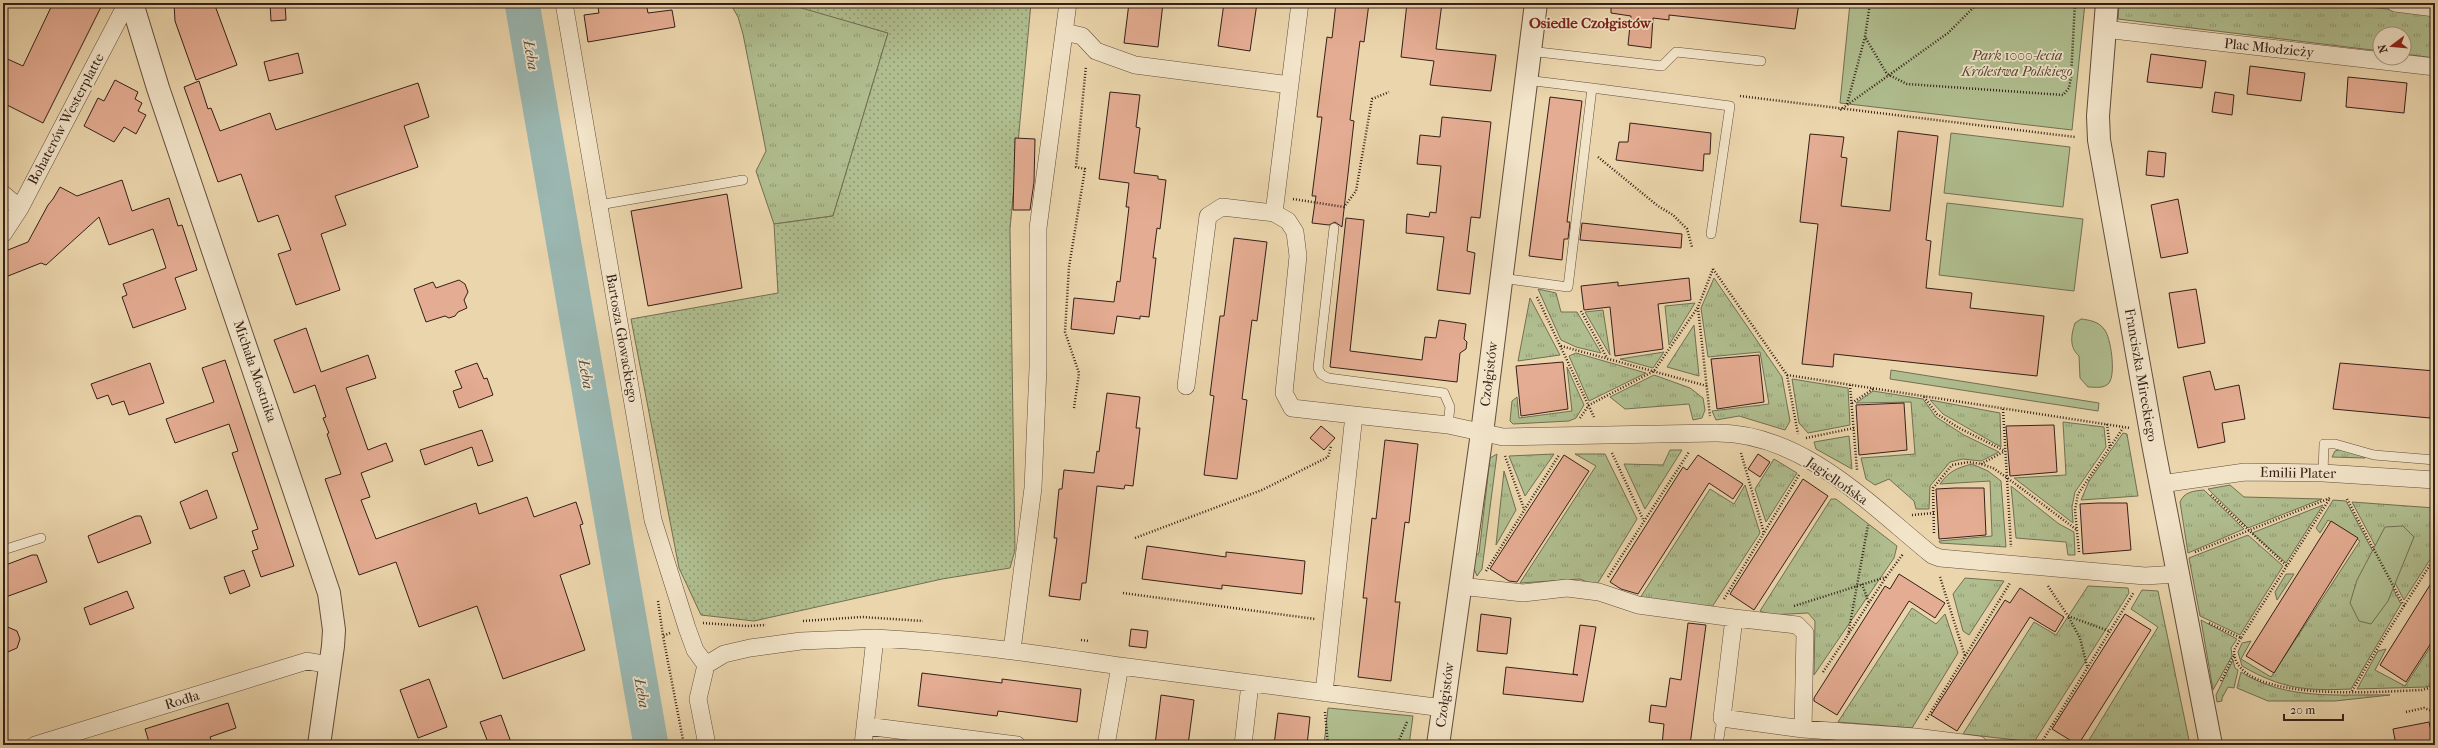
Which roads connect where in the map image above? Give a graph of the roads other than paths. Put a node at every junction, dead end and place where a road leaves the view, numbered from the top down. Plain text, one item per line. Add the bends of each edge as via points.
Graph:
1 (127, 3) edge
2 (132, 3) edge
3 (564, 3) edge
4 (1068, 3) edge
5 (1300, 3) edge
6 (1536, 3) edge
7 (2107, 3) edge
8 (2395, 3) edge
9 (2435, 8) edge
10 (2104, 29) junction
11 (1064, 32) junction
12 (1529, 51) junction
13 (1762, 61) dead end
14 (2435, 67) edge
15 (1525, 80) junction
16 (1290, 85) junction
17 (1592, 88) junction
18 (743, 180) dead end
19 (3, 194) edge
20 (1275, 204) junction
21 (599, 205) junction
22 (20, 208) junction
23 (1334, 228) dead end
24 (3, 234) edge
25 (1711, 234) dead end
26 (1501, 278) junction
27 (1186, 386) dead end
28 (1354, 415) junction
29 (1448, 425) junction
30 (1482, 433) junction
31 (2435, 460) edge
32 (2323, 473) junction
33 (2435, 480) edge
34 (2161, 484) junction
35 (41, 538) dead end
36 (3, 550) edge
37 (2177, 574) junction
38 (1460, 586) junction
39 (1734, 618) junction
40 (875, 638) junction
41 (1012, 650) junction
42 (330, 665) junction
43 (706, 665) junction
44 (1120, 666) junction
45 (1250, 684) junction
46 (1324, 693) junction
47 (1443, 708) junction
48 (1722, 718) junction
49 (866, 726) junction
50 (1803, 729) junction
51 (35, 745) edge
52 (319, 745) edge
53 (707, 745) edge
54 (863, 745) edge
55 (1017, 745) edge
56 (1106, 745) edge
57 (1243, 745) edge
58 (1438, 745) edge
59 (1718, 745) edge
60 (1979, 745) edge
61 (2211, 745) edge

1 - 22 street, Bohaterów Westerplatte
2 - 42 street, Michała Mostnika via 156,81 325,577 334,630
3 - 21 street, Bartosza Głowackiego
4 - 11 street
5 - 16 street
6 - 12 street, Czołgistów
7 - 10 street, Franciszka Mireckiego
8 - 9 street
10 - 14 street, Plac Młodzieży
10 - 34 street, Franciszka Mireckiego via 2098,116 2099,140
11 - 16 street via 1082,36 1096,50 1135,65
11 - 41 street via 1038,228 1038,368 1033,488
12 - 13 lane via 1662,66 1676,52
12 - 15 street, Czołgistów
15 - 17 lane
15 - 26 street, Czołgistów
16 - 20 street
17 - 25 lane via 1730,106
17 - 26 lane via 1568,287
18 - 21 lane
19 - 22 street
20 - 27 street via 1222,207 1208,216
20 - 28 street, Jagiellońska via 1295,232 1298,256 1284,393 1292,408
21 - 43 street, Bartosza Głowackiego via 653,520 695,650
22 - 24 street, Bohaterów Westerplatte
23 - 29 lane via 1318,368 1321,374 1328,378 1444,393 1450,407
26 - 30 street, Czołgistów
28 - 29 street, Jagiellońska
28 - 46 street
29 - 30 street, Jagiellońska
30 - 37 street, Jagiellońska via 1503,438 1716,432 1748,435 1808,459 1854,491 1932,555 1940,558 2137,575
30 - 38 street, Czołgistów
31 - 32 lane via 2374,455 2334,444 2324,444
32 - 33 street, Emilii Plater
32 - 34 street, Emilii Plater via 2245,472
34 - 37 street, Franciszka Mireckiego
35 - 36 lane
37 - 61 street, Franciszka Mireckiego
38 - 39 street via 1523,593 1568,588 1599,592 1638,605
38 - 47 street, Czołgistów
39 - 48 street
39 - 50 street via 1797,625 1805,633
40 - 41 street via 924,640
40 - 43 street via 801,641 750,648 724,654
40 - 49 street
41 - 44 street
42 - 51 street, Rodła via 307,661
42 - 52 street, Michała Mostnika
43 - 53 street via 698,699
44 - 45 street
44 - 56 street
45 - 46 street
45 - 57 street
46 - 47 street
47 - 58 street, Czołgistów
48 - 50 street
48 - 59 lane
49 - 54 street
49 - 55 street
50 - 60 street via 1915,737

